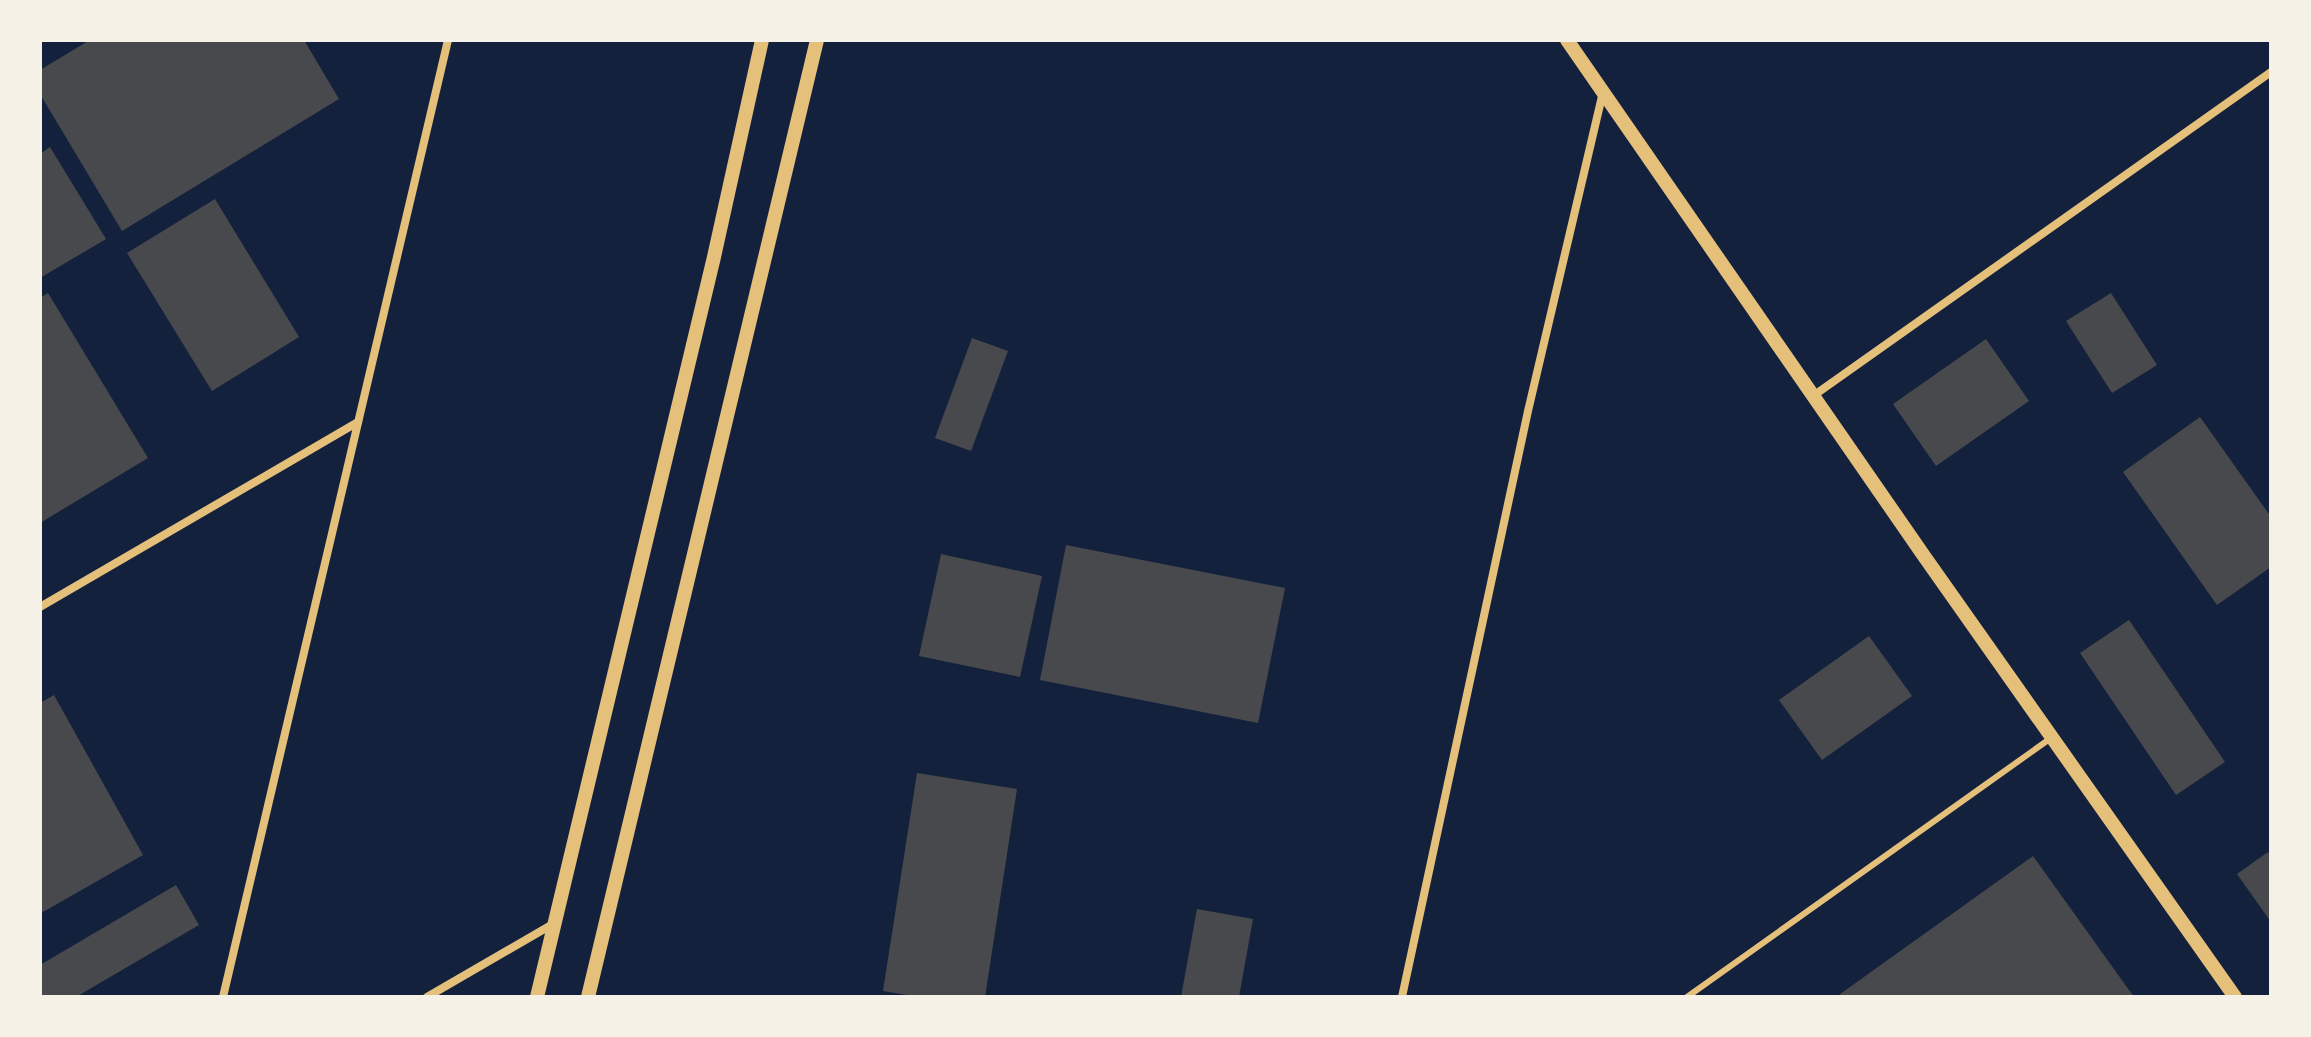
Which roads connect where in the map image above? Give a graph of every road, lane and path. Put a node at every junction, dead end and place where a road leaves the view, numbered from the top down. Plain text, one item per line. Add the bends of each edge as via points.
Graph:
1 (448, 40) edge
2 (762, 40) edge
3 (817, 40) edge
4 (1567, 40) edge
5 (2271, 72) edge
6 (1604, 91) junction
7 (1813, 396) junction
8 (358, 422) junction
9 (40, 607) edge
10 (2051, 738) junction
11 (554, 923) junction
12 (223, 997) edge
13 (427, 997) edge
14 (537, 997) edge
15 (588, 997) edge
16 (1402, 997) edge
17 (1687, 997) edge
18 (2235, 997) edge

1 - 8 street
2 - 11 street
3 - 15 street
4 - 6 street
5 - 7 street
6 - 7 street
6 - 16 street via 1528,411
7 - 10 street
8 - 9 street
8 - 12 street
10 - 17 lane
10 - 18 street
11 - 13 street
11 - 14 street

